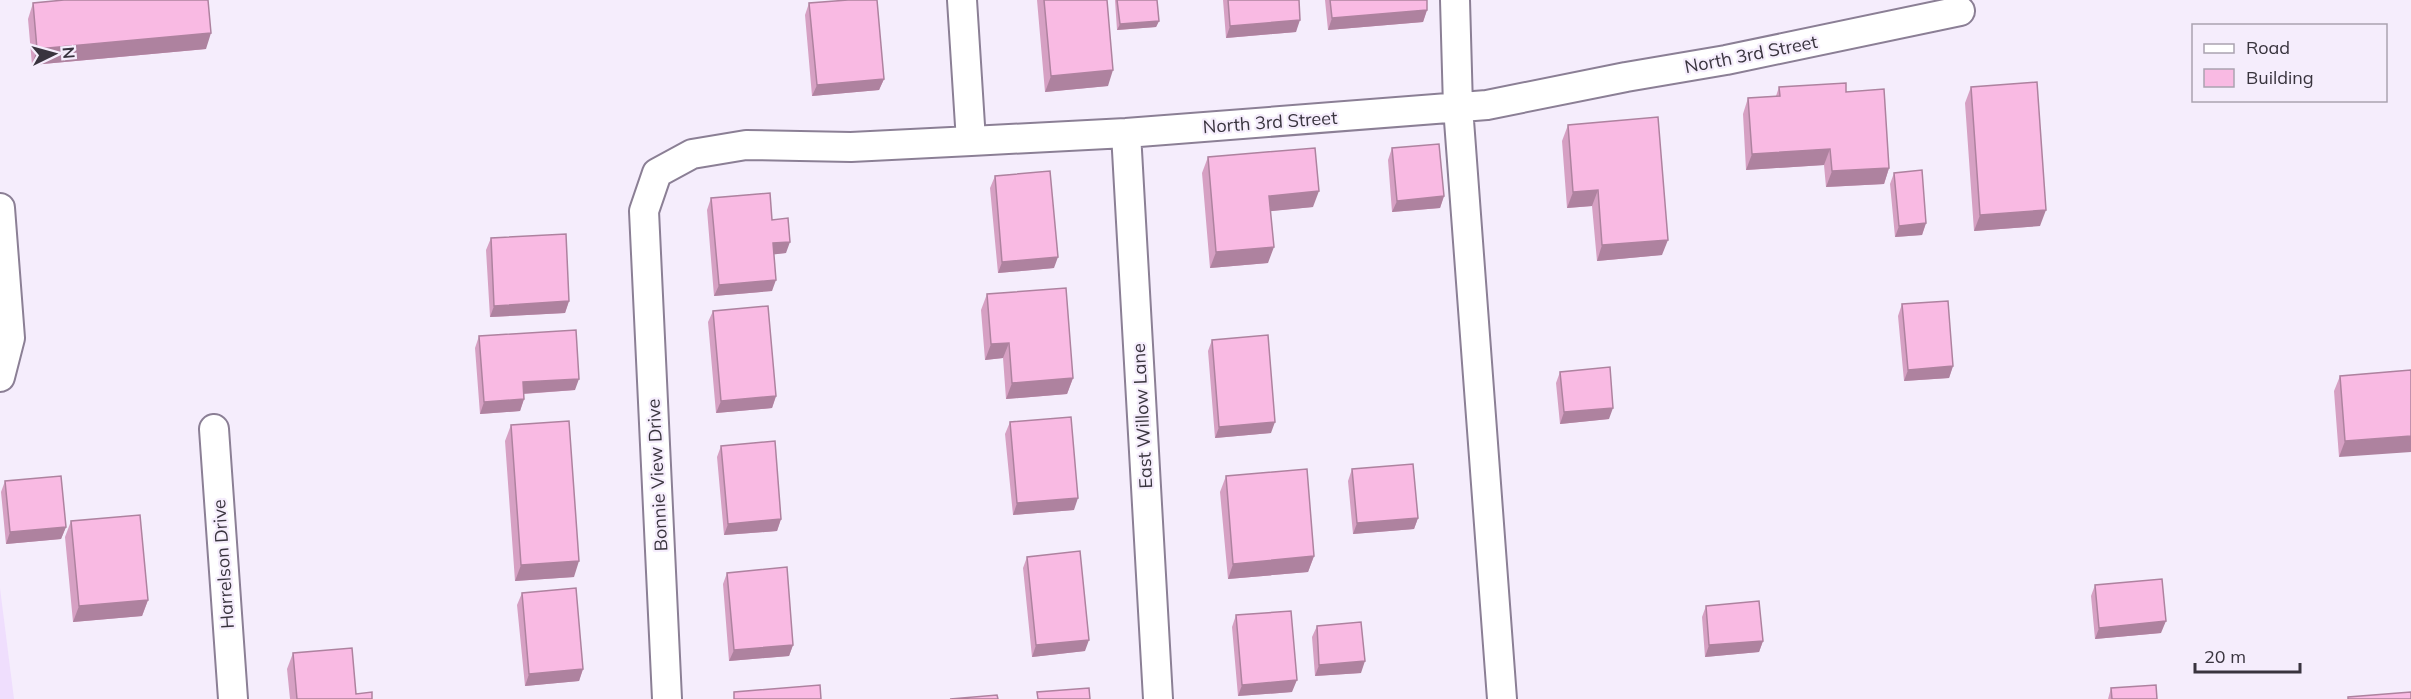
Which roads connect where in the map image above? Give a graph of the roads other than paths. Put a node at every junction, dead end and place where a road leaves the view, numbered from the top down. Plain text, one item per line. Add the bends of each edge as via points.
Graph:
1 (962, 0) edge
2 (1455, 0) edge
3 (1960, 11) dead end
4 (1458, 107) junction
5 (1126, 133) junction
6 (970, 141) junction
7 (0, 208) edge
8 (646, 251) joint
9 (0, 377) edge
10 (214, 429) dead end
11 (233, 699) edge
12 (667, 699) edge
13 (1158, 699) edge
14 (1502, 699) edge

1 - 6 street
2 - 4 street
3 - 4 street, North 3rd Street via 1726,60 1487,105
4 - 5 street, North 3rd Street
4 - 14 street
5 - 6 street, North 3rd Street
5 - 13 street, East Willow Lane
6 - 8 street, North 3rd Street via 851,147 746,145 692,154 657,173 644,210
7 - 9 street via 10,338
8 - 12 street, Bonnie View Drive
10 - 11 street, Harrelson Drive

